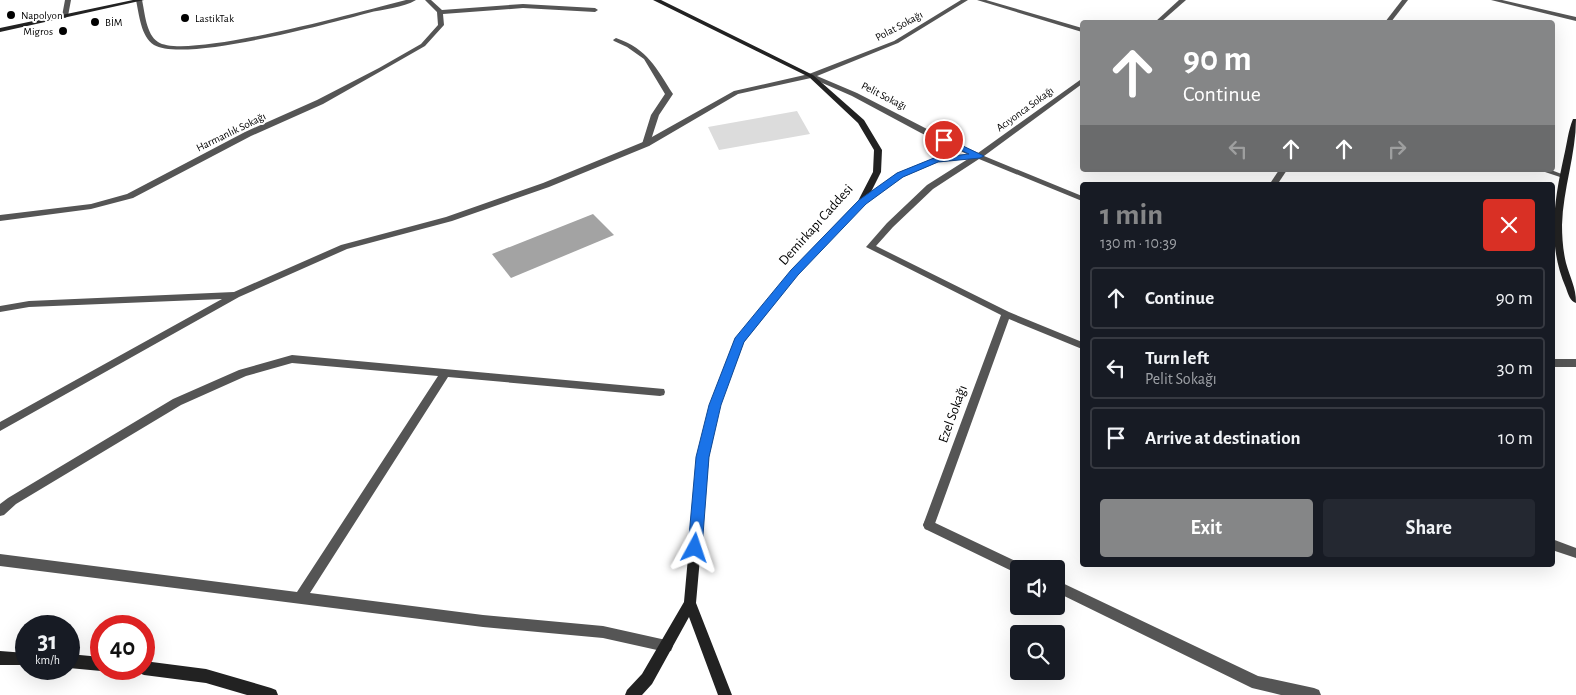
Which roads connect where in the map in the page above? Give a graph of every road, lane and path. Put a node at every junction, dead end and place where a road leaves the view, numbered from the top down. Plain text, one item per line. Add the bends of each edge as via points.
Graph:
1 (68, 0) edge
2 (140, 0) edge
3 (413, 0) edge
4 (428, 0) edge
5 (656, 0) edge
6 (965, 0) edge
7 (980, 0) edge
8 (1183, 0) edge
9 (1405, 0) edge
10 (1494, 0) edge
11 (595, 10) dead end
12 (440, 12) junction
13 (65, 16) junction
14 (1576, 19) edge
15 (1160, 20) edge
16 (1390, 20) edge
17 (1080, 29) edge
18 (0, 30) edge
19 (616, 40) dead end
20 (811, 76) junction
21 (1080, 83) edge
22 (1576, 121) edge
23 (646, 144) junction
24 (980, 156) junction
25 (1550, 172) edge
26 (1563, 176) junction
27 (1080, 198) edge
28 (862, 202) junction
29 (0, 218) edge
30 (236, 295) junction
31 (1576, 300) edge
32 (0, 309) edge
33 (1006, 314) junction
34 (1080, 345) edge
35 (1555, 363) edge
36 (1576, 363) edge
37 (445, 373) junction
38 (660, 392) dead end
39 (0, 427) edge
40 (0, 511) edge
41 (1555, 545) edge
42 (1576, 553) edge
43 (0, 560) edge
44 (1010, 564) edge
45 (1065, 590) edge
46 (300, 598) junction
47 (690, 603) junction
48 (666, 646) junction
49 (0, 658) edge
50 (15, 659) edge
51 (155, 669) edge
52 (271, 695) edge
53 (632, 695) edge
54 (726, 695) edge
55 (1314, 695) edge

1 - 13 street
2 - 3 street via 151,38 167,48 184,48 242,41
2 - 13 street
4 - 12 street
5 - 20 street, Demirkapı Caddesi
6 - 20 street, Polat Sokağı via 896,42
7 - 17 street
8 - 15 street
9 - 16 street
10 - 14 street
11 - 12 street via 523,6
12 - 29 street, Harmanlık Sokağı via 441,25 423,45 320,102 248,134 130,196 91,206
13 - 18 street
19 - 23 street via 646,58 669,94 655,115
20 - 23 street, Polat Sokağı via 736,92
20 - 24 street, Pelit Sokağı via 831,82 926,132
20 - 28 street, Demirkapı Caddesi via 861,122 878,150 877,172
21 - 24 street, Acıyonca Sokağı
22 - 26 street
23 - 30 street, Polat Sokağı via 546,185 449,219 344,247
24 - 27 street, Pelit Sokağı
24 - 28 street via 937,160 900,175
24 - 33 street, Acıyonca Sokağı via 930,187 870,247
25 - 26 street
26 - 31 street via 1558,232 1560,256
28 - 47 street, Demirkapı Caddesi via 794,272 739,341 715,405 703,457
30 - 32 street via 29,304
30 - 39 street, Polat Sokağı
33 - 34 street
33 - 44 street, Ezel Sokağı via 929,525
35 - 36 street
37 - 38 street
37 - 40 street via 292,359 243,373 177,402
37 - 46 street
41 - 42 street
43 - 46 street
45 - 55 street via 1257,683
46 - 48 street via 603,632
47 - 48 street, Demirkapı Caddesi
47 - 54 street, Demirkapı Caddesi
48 - 53 street, Demirkapı Caddesi via 647,679
49 - 50 street
51 - 52 street via 206,676

